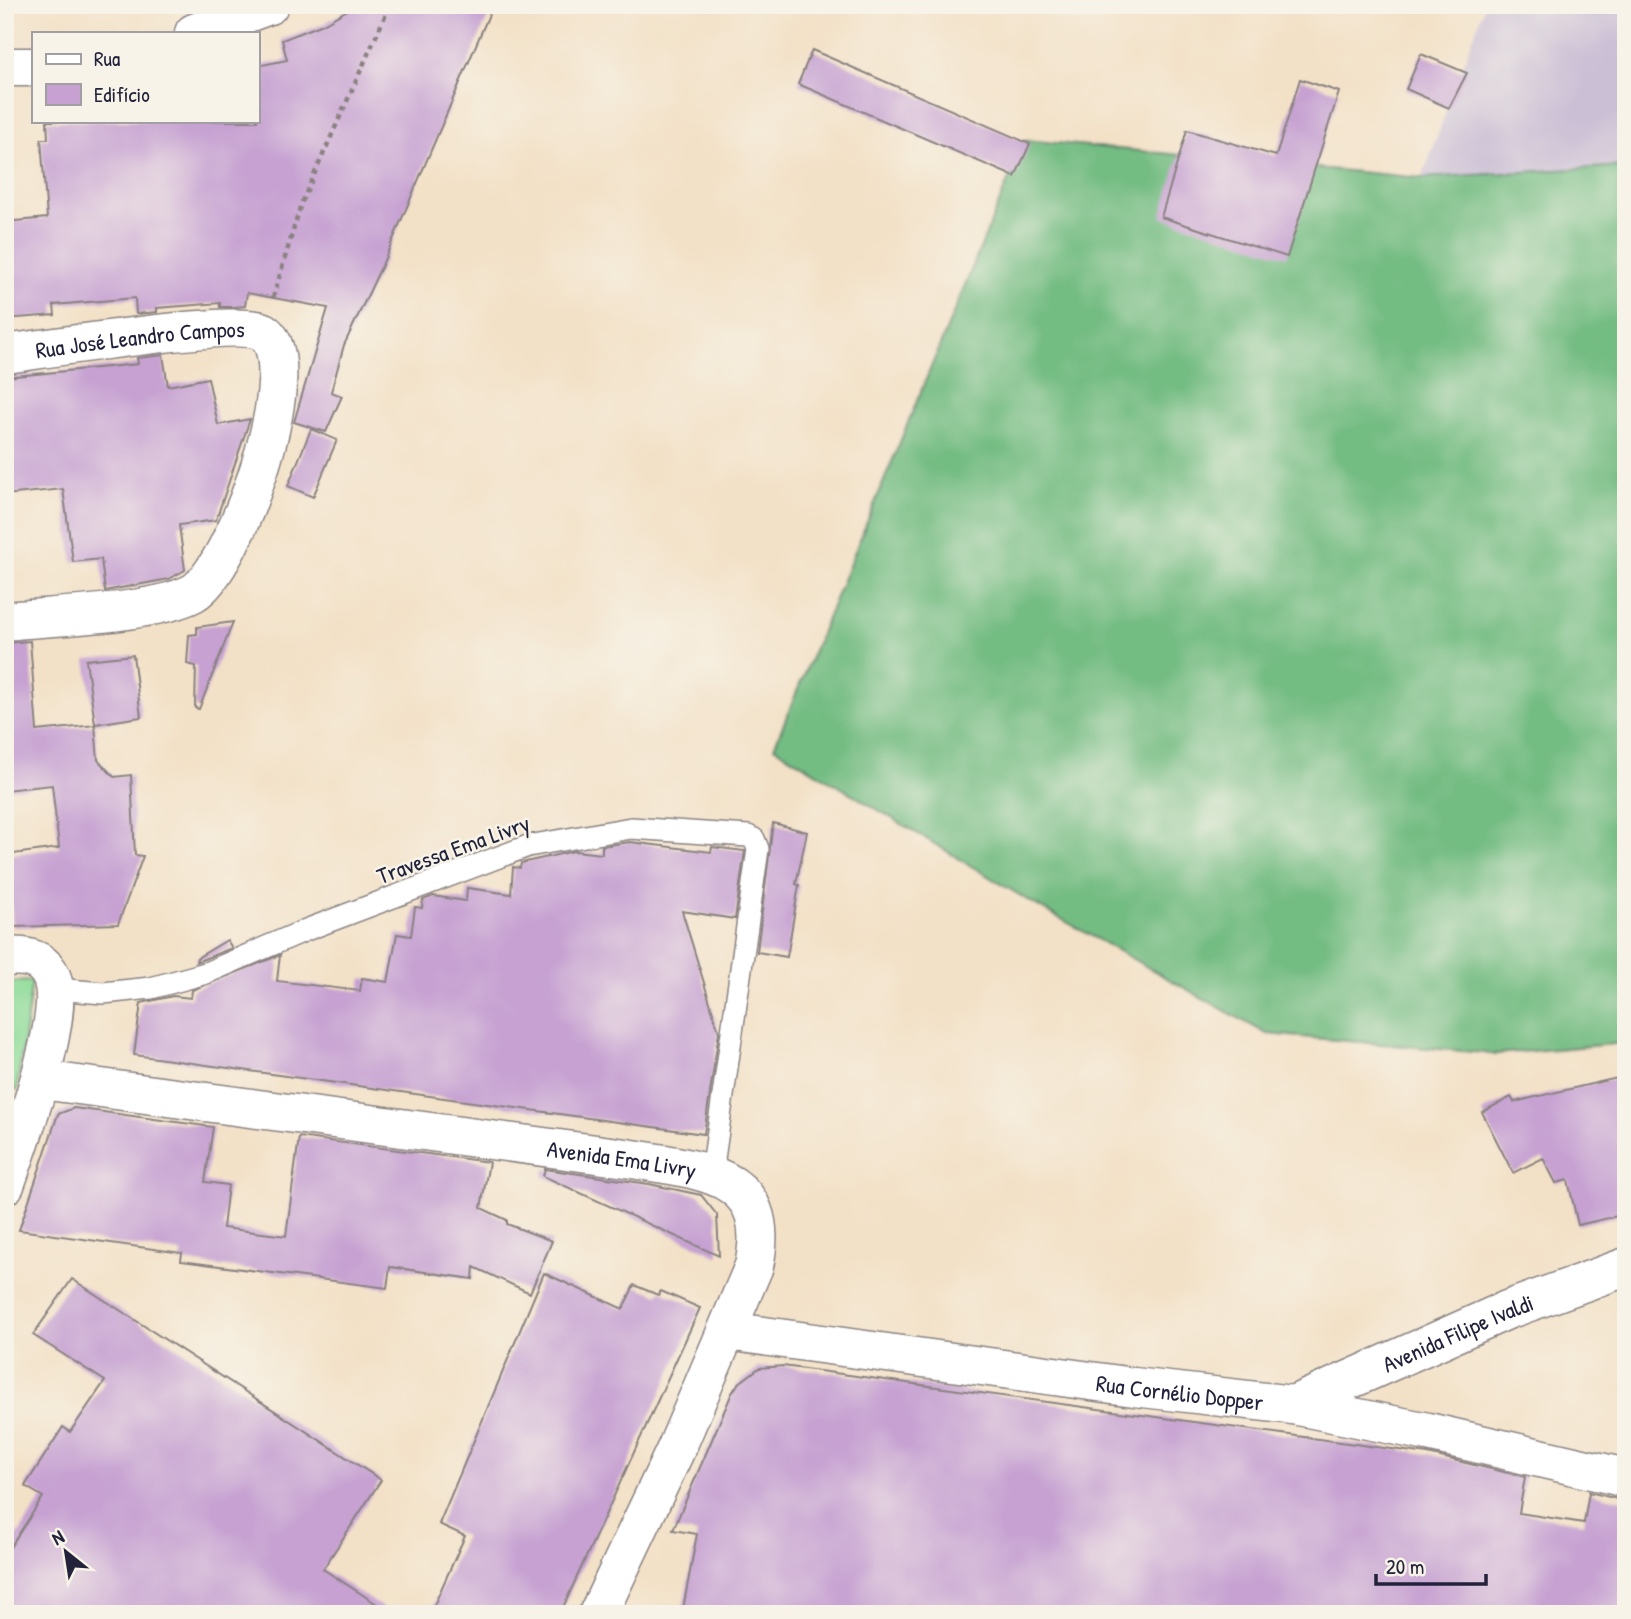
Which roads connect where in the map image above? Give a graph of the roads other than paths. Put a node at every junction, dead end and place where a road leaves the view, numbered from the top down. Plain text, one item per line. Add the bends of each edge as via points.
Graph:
1 (268, 5) edge
2 (197, 32) edge
3 (5, 67) edge
4 (32, 67) edge
5 (5, 354) edge
6 (5, 621) edge
7 (5, 957) edge
8 (56, 989) junction
9 (27, 1096) edge
10 (712, 1173) junction
11 (5, 1185) edge
12 (1626, 1266) edge
13 (727, 1331) junction
14 (1293, 1405) junction
15 (1626, 1478) edge
16 (598, 1614) edge

1 - 2 street
3 - 4 street
5 - 6 street, Rua José Leandro Campos via 165,334 249,329 263,332 279,363 258,478 227,549 196,591 155,605
7 - 8 street via 25,955 38,961 47,968
8 - 9 street
8 - 10 lane, Travessa Ema Livry via 103,993 151,988 206,973 306,930 546,842 631,828 748,836 758,849
9 - 10 street, Avenida Ema Livry via 467,1136
9 - 11 street
10 - 13 street, Avenida Ema Livry via 734,1185 748,1202 760,1240
12 - 14 street, Avenida Filipe Ivaldi via 1507,1310
13 - 14 street, Rua Cornélio Dopper
13 - 16 street, Avenida Ema Livry
14 - 15 street, Rua Cornélio Dopper

